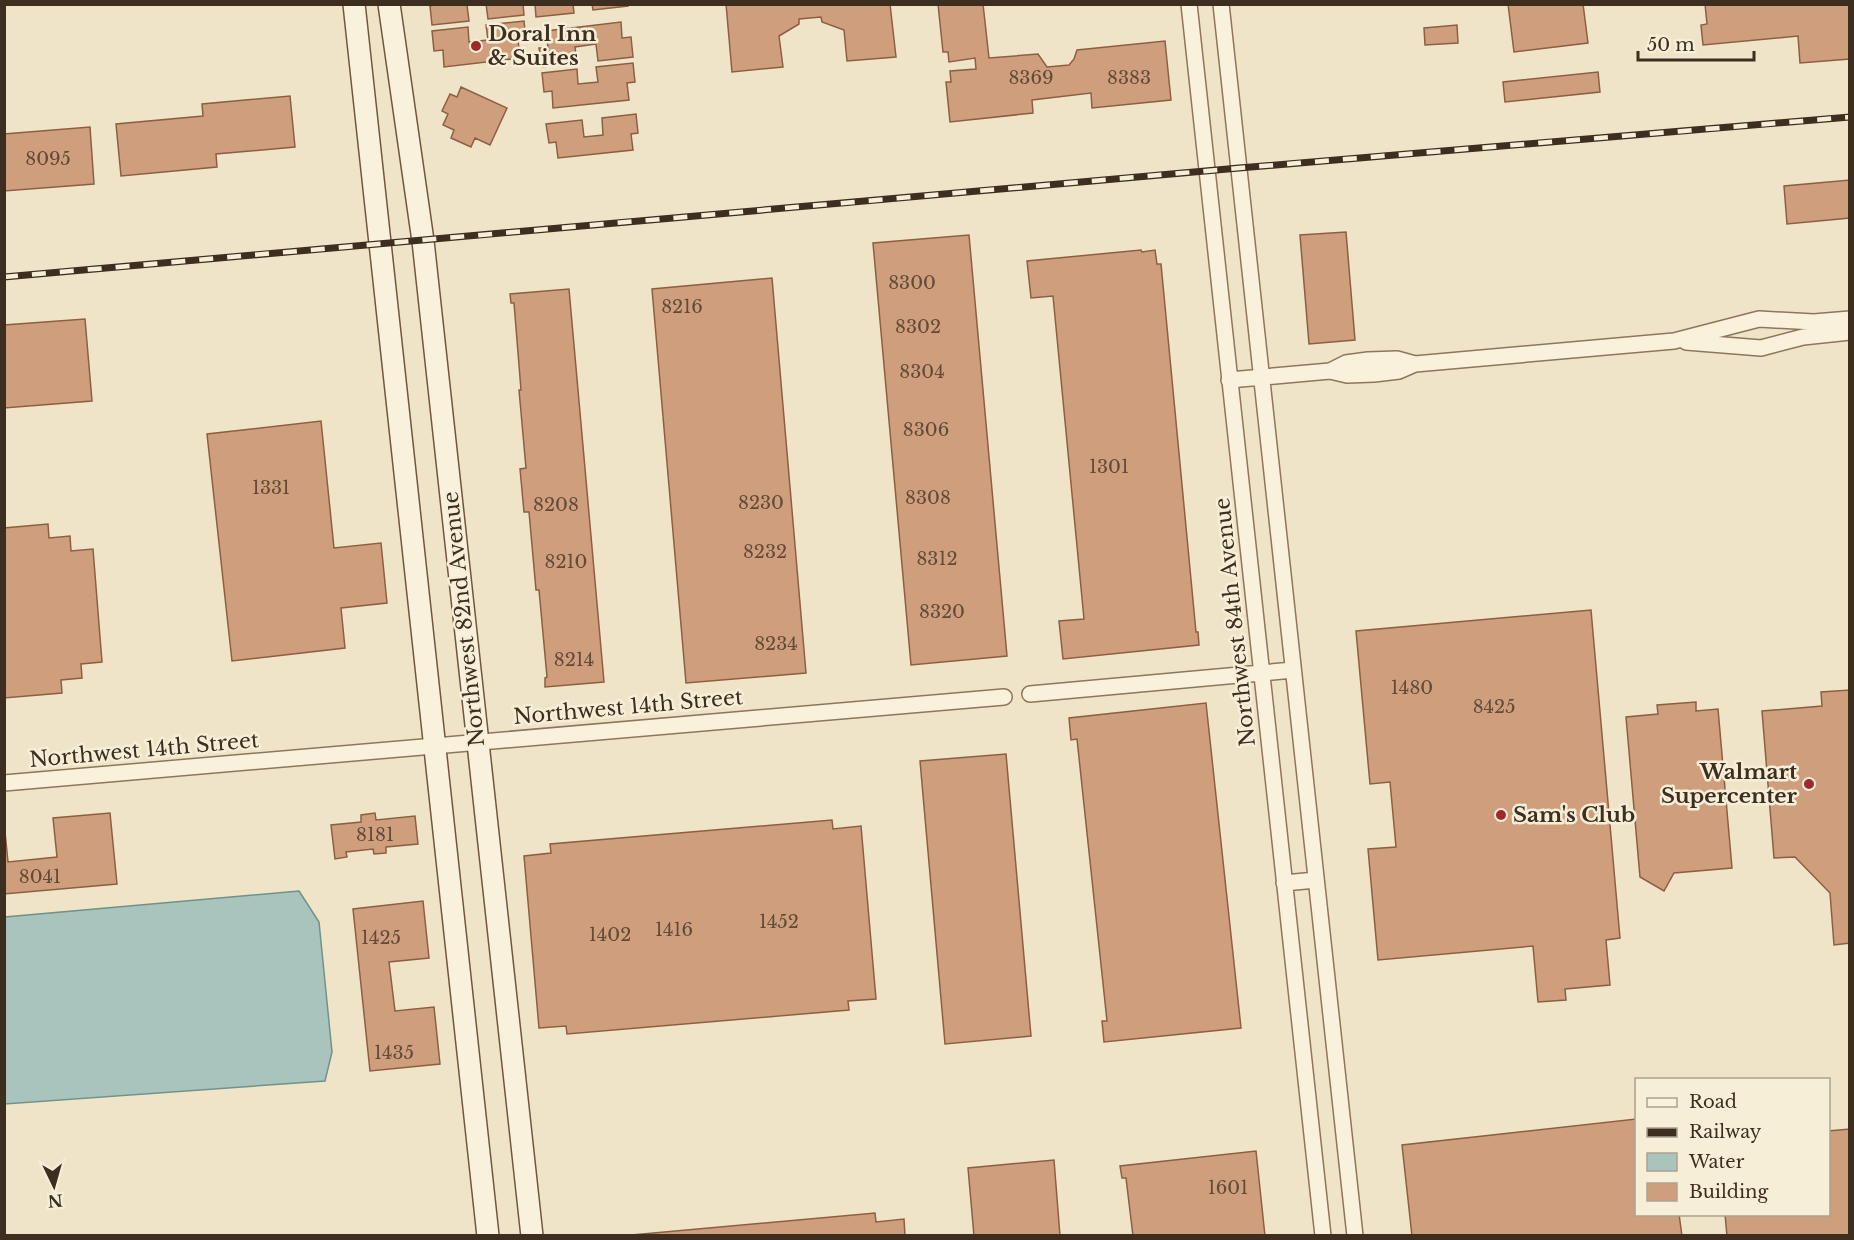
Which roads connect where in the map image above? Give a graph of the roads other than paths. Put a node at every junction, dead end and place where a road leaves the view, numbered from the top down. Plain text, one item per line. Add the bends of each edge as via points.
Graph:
1 (354, 4) edge
2 (389, 4) edge
3 (1189, 4) edge
4 (1221, 4) edge
5 (1850, 319) edge
6 (1850, 332) edge
7 (1674, 341) junction
8 (1261, 378) junction
9 (1230, 380) junction
10 (1293, 670) junction
11 (1261, 672) junction
12 (1030, 694) dead end
13 (1004, 697) dead end
14 (478, 741) junction
15 (435, 746) junction
16 (4, 783) edge
17 (1316, 880) junction
18 (1284, 883) junction
19 (489, 1236) edge
20 (532, 1236) edge
21 (1323, 1236) edge
22 (1355, 1236) edge

1 - 15 street, Northwest 82nd Avenue
2 - 14 street, Northwest 82nd Avenue via 423,241
3 - 9 street, Northwest 84th Avenue
4 - 8 street
5 - 7 street via 1759,319
6 - 7 street via 1803,336 1761,348
7 - 8 street via 1415,364 1399,371 1374,374 1330,371
8 - 9 street
8 - 10 street
9 - 11 street, Northwest 84th Avenue
10 - 11 street
10 - 17 street
11 - 12 street
11 - 18 street, Northwest 84th Avenue
13 - 14 street, Northwest 14th Street
14 - 15 street, Northwest 14th Street
14 - 20 street, Northwest 82nd Avenue
15 - 16 street, Northwest 14th Street
15 - 19 street, Northwest 82nd Avenue
17 - 18 street
17 - 22 street
18 - 21 street, Northwest 84th Avenue

